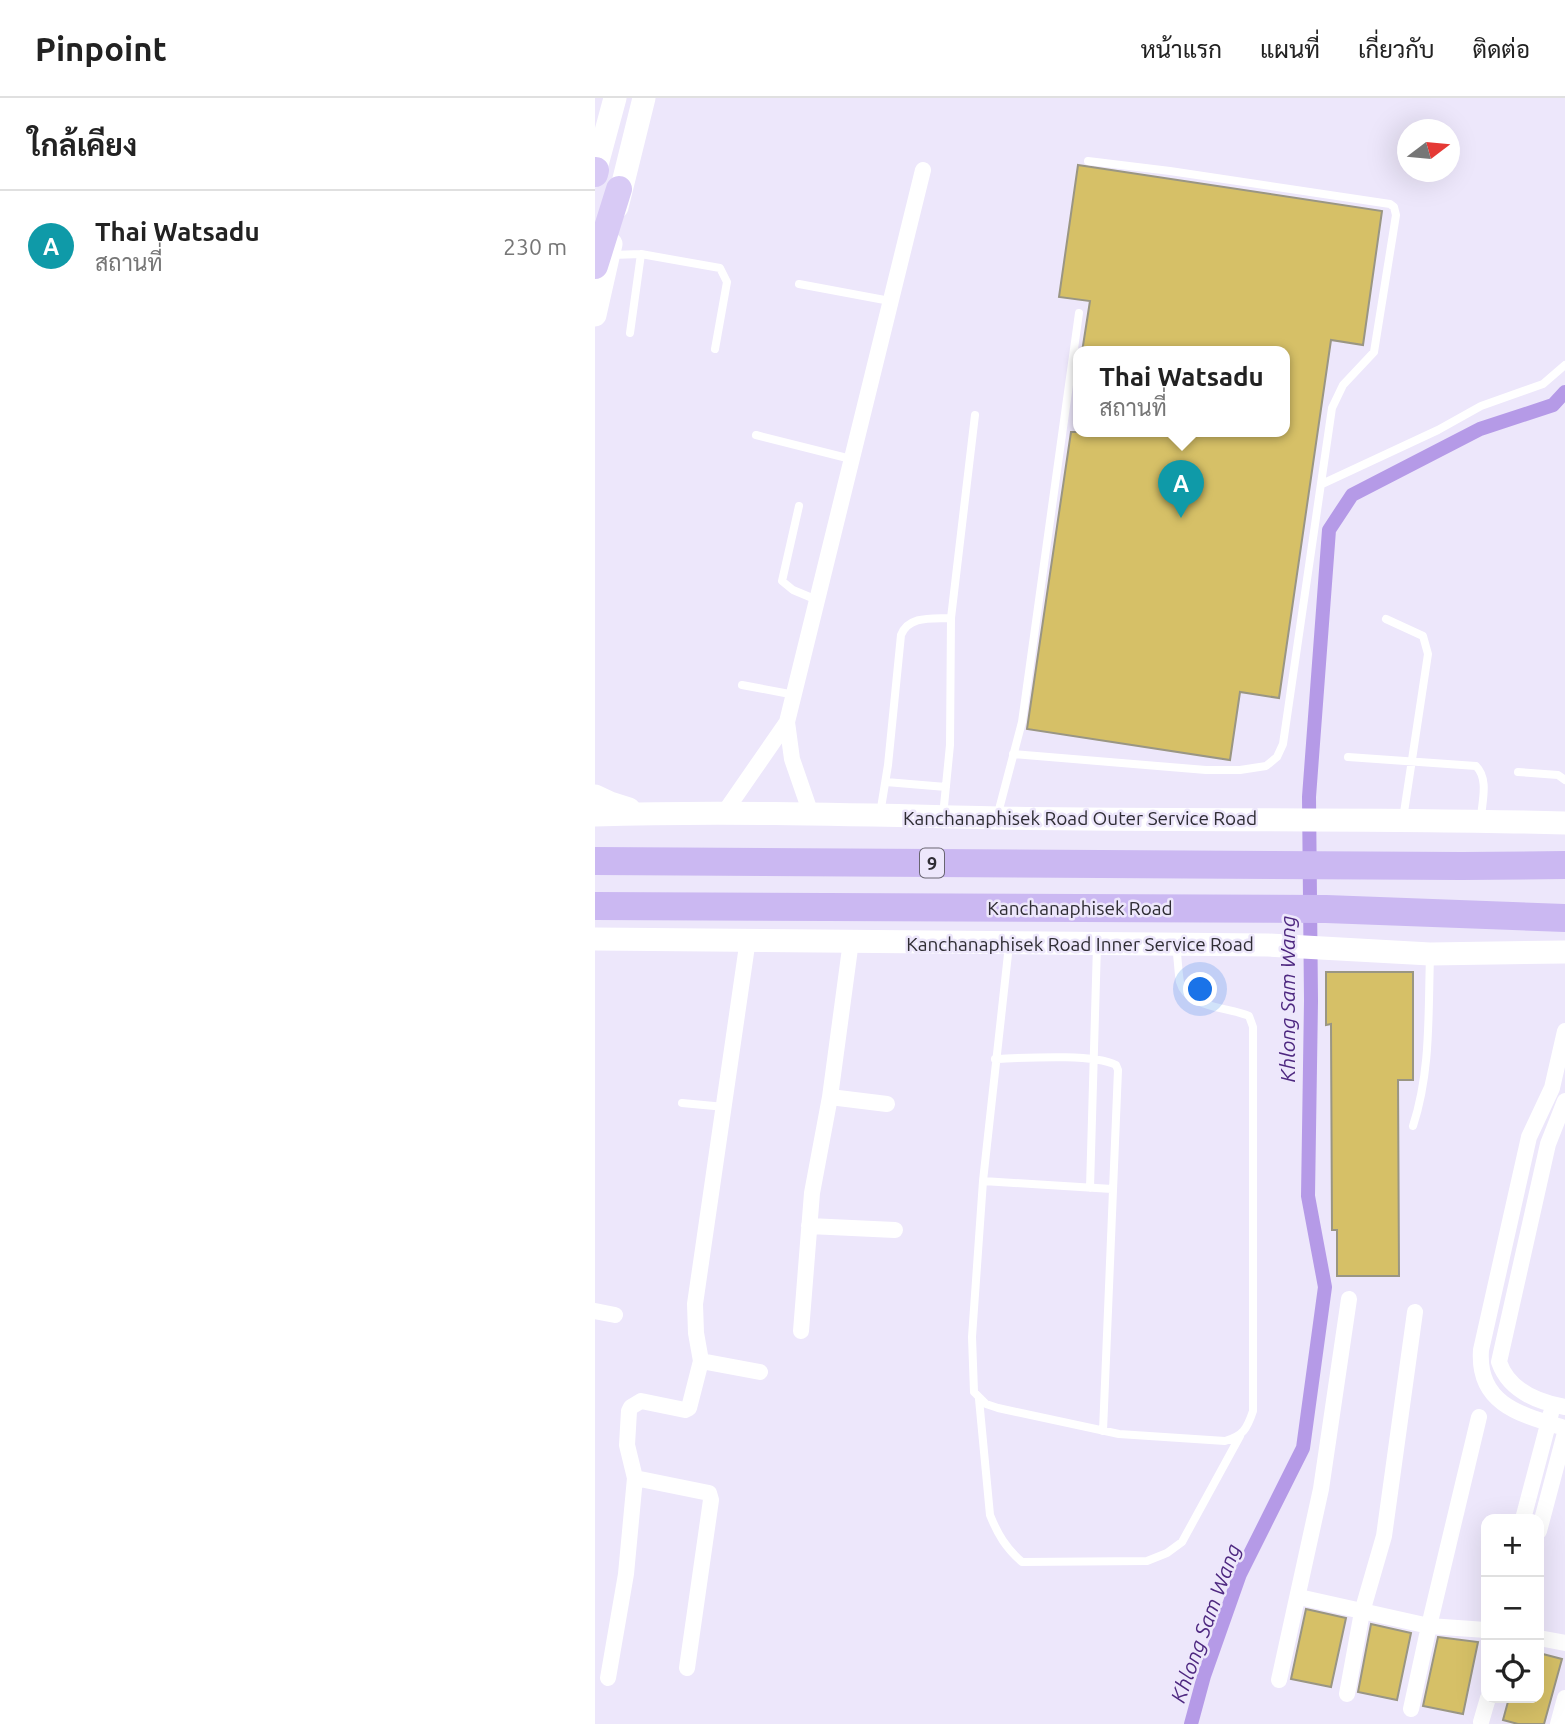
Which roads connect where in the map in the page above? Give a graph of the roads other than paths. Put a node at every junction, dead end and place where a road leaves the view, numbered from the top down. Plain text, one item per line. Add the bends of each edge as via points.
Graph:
1 (615, 98) edge
2 (644, 98) edge
3 (1088, 161) dead end
4 (923, 170) dead end
5 (595, 172) edge
6 (619, 189) joint
7 (641, 254) junction
8 (602, 261) edge
9 (799, 284) dead end
10 (890, 301) junction
11 (1079, 313) dead end
12 (595, 315) edge
13 (630, 333) dead end
14 (1074, 346) edge
15 (715, 349) dead end
16 (1073, 356) edge
17 (1565, 365) edge
18 (975, 415) dead end
19 (757, 435) dead end
20 (851, 459) junction
21 (1322, 484) junction
22 (799, 506) dead end
23 (817, 600) junction
24 (951, 618) junction
25 (1386, 620) dead end
26 (742, 685) dead end
27 (795, 695) junction
28 (787, 722) junction
29 (1013, 754) junction
30 (1348, 757) dead end
31 (1412, 761) junction
32 (1518, 772) dead end
33 (1565, 780) edge
34 (886, 782) junction
35 (946, 788) junction
36 (595, 796) edge
37 (645, 813) junction
38 (724, 813) junction
39 (811, 814) junction
40 (595, 815) edge
41 (943, 816) junction
42 (880, 817) junction
43 (996, 818) junction
44 (1403, 819) junction
45 (1480, 821) junction
46 (1563, 821) edge
47 (595, 861) edge
48 (1565, 864) edge
49 (595, 906) edge
50 (1565, 918) edge
51 (595, 939) edge
52 (748, 939) junction
53 (851, 941) junction
54 (1009, 944) junction
55 (1176, 944) junction
56 (1097, 945) junction
57 (1565, 952) edge
58 (1430, 954) junction
59 (1565, 1034) edge
60 (995, 1059) junction
61 (1094, 1060) junction
62 (830, 1097) junction
63 (1565, 1101) edge
64 (682, 1103) dead end
65 (887, 1104) dead end
66 (725, 1107) junction
67 (1413, 1126) dead end
68 (1523, 1163) junction
69 (1543, 1167) junction
70 (983, 1181) junction
71 (1090, 1188) junction
72 (1112, 1189) junction
73 (809, 1226) junction
74 (895, 1230) dead end
75 (1349, 1298) dead end
76 (595, 1311) edge
77 (1415, 1312) dead end
78 (615, 1315) dead end
79 (801, 1331) dead end
80 (701, 1362) junction
81 (760, 1372) dead end
82 (979, 1399) junction
83 (1560, 1406) edge
84 (1479, 1417) dead end
85 (1548, 1423) junction
86 (1565, 1430) edge
87 (1103, 1431) junction
88 (1240, 1436) junction
89 (635, 1478) junction
90 (1524, 1514) edge
91 (1543, 1514) edge
92 (1299, 1597) junction
93 (1362, 1612) junction
94 (1429, 1626) junction
95 (1481, 1630) edge
96 (1544, 1639) edge
97 (1565, 1643) edge
98 (687, 1668) dead end
99 (608, 1678) dead end
100 (1279, 1680) dead end
101 (1347, 1694) dead end
102 (1565, 1698) edge
103 (1487, 1703) edge
104 (1411, 1709) dead end
105 (1482, 1722) dead end
106 (1558, 1724) edge

1 - 5 main road
2 - 6 main road
3 - 21 lane via 1394,207 1378,338 1374,352 1343,386 1332,408
4 - 10 street
6 - 8 main road
7 - 8 lane
7 - 13 lane
7 - 15 lane via 720,268 727,282
8 - 12 main road
9 - 10 lane
10 - 20 street
11 - 14 lane
16 - 29 lane via 1022,722
17 - 21 lane via 1542,384 1481,406
18 - 24 lane
19 - 20 lane
20 - 23 street
21 - 29 lane via 1283,744 1277,757 1266,766 1240,771
22 - 23 lane via 782,580
23 - 27 street
24 - 34 lane via 912,621 901,635
24 - 35 lane
25 - 31 lane via 1423,636 1426,643
26 - 27 lane
27 - 28 street
28 - 38 street
28 - 39 street via 792,759
29 - 43 lane
30 - 31 lane
31 - 44 lane
31 - 45 lane via 1476,766 1484,781
32 - 33 lane via 1558,775
34 - 35 lane
34 - 42 lane
35 - 41 lane
36 - 37 main road
37 - 38 main road, Kanchanaphisek Road Outer Service Road
37 - 40 main road, Kanchanaphisek Road Outer Service Road
38 - 39 main road, Kanchanaphisek Road Outer Service Road
39 - 42 main road, Kanchanaphisek Road Outer Service Road
41 - 42 main road, Kanchanaphisek Road Outer Service Road
41 - 43 main road, Kanchanaphisek Road Outer Service Road
43 - 44 main road, Kanchanaphisek Road Outer Service Road
44 - 45 main road, Kanchanaphisek Road Outer Service Road
45 - 46 main road, Kanchanaphisek Road Outer Service Road
47 - 48 highway, 9
49 - 50 highway, Kanchanaphisek Road via 1326,909
51 - 52 main road, Kanchanaphisek Road Inner Service Road
52 - 53 main road, Kanchanaphisek Road Inner Service Road
52 - 66 street
53 - 54 main road, Kanchanaphisek Road Inner Service Road
53 - 62 street
54 - 56 main road, Kanchanaphisek Road Inner Service Road
54 - 60 lane
55 - 56 main road, Kanchanaphisek Road Inner Service Road
55 - 58 main road, Kanchanaphisek Road Inner Service Road
55 - 88 lane via 1186,993 1249,1016 1253,1027 1253,1411
56 - 61 lane
57 - 58 main road, Kanchanaphisek Road Inner Service Road
58 - 67 lane via 1427,1063
59 - 68 street via 1552,1088 1529,1137
60 - 61 lane
60 - 70 lane
61 - 71 lane
61 - 72 lane via 1109,1062 1118,1070
62 - 65 street
62 - 73 street
63 - 69 street
64 - 66 lane
66 - 80 street via 695,1304
68 - 69 street
68 - 85 street via 1480,1368 1496,1398 1511,1410
69 - 83 street via 1499,1362 1512,1385 1523,1393
70 - 71 lane
70 - 82 lane via 972,1337 974,1392
71 - 72 lane
72 - 87 lane
73 - 74 street
73 - 79 street
75 - 92 street via 1321,1489
76 - 78 street
77 - 93 street via 1384,1536
80 - 81 street
80 - 89 street via 689,1408 641,1401 631,1407 627,1445
82 - 87 lane via 998,1408
82 - 88 lane via 990,1515 1007,1549 1023,1562 1147,1561 1167,1553 1182,1542
83 - 85 street
84 - 94 street
85 - 86 street
85 - 90 street
86 - 91 street
87 - 88 lane via 1225,1441
89 - 98 street via 696,1489 709,1493 711,1500
89 - 99 street via 626,1574
92 - 93 street
92 - 100 street
93 - 94 street
93 - 101 street
94 - 95 street
94 - 104 street
96 - 97 street
102 - 106 street
103 - 105 street

